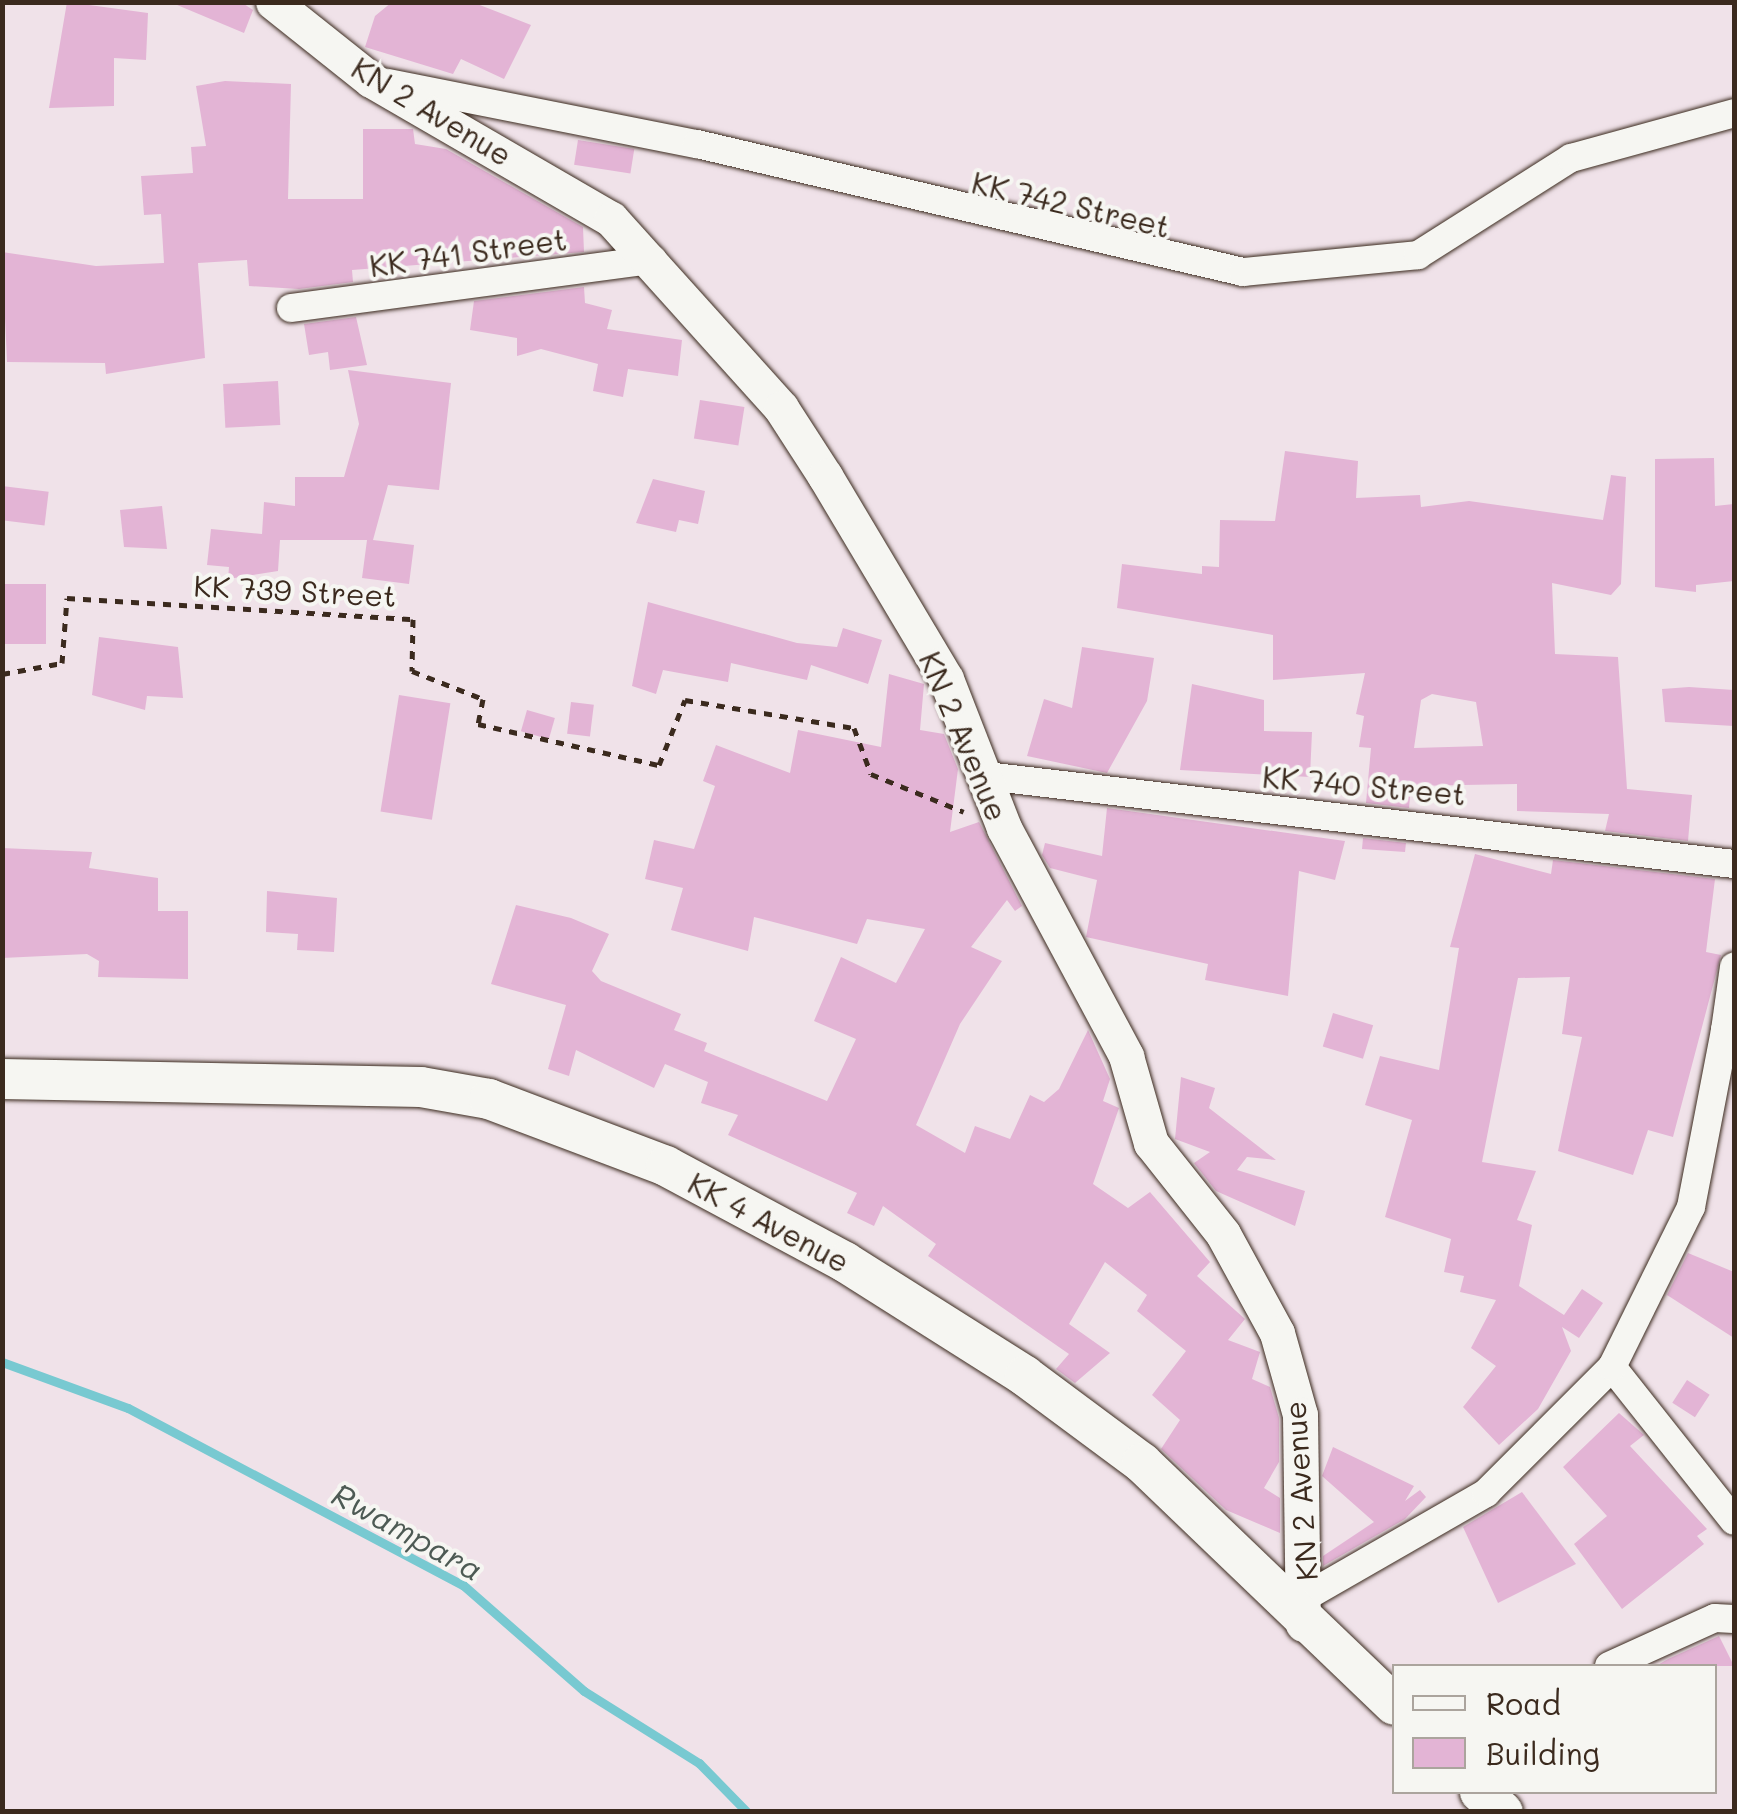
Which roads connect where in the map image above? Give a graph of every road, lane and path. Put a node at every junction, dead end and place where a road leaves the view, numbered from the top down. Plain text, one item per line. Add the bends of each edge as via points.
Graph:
1 (273, 2) edge
2 (371, 80) junction
3 (1734, 113) edge
4 (654, 260) junction
5 (291, 308) dead end
6 (2, 674) edge
7 (986, 776) junction
8 (1004, 828) junction
9 (1734, 864) edge
10 (1734, 966) edge
11 (1730, 1029) edge
12 (2, 1079) edge
13 (1722, 1148) edge
14 (1612, 1368) junction
15 (1734, 1521) edge
16 (1305, 1610) junction
17 (1734, 1620) edge
18 (1612, 1664) edge
19 (1392, 1703) edge
20 (1482, 1794) edge
21 (1503, 1812) edge

1 - 2 street, KN 2 Avenue
2 - 3 street, KK 742 Street via 697,144 1243,272 1418,255 1571,158
2 - 4 street, KN 2 Avenue via 564,188
4 - 5 street, KK 741 Street
4 - 7 street, KN 2 Avenue via 798,435 946,679
6 - 8 path, KK 739 Street via 62,662 67,598 413,619 412,670 483,699 478,724 659,764 685,700 854,728 871,774
7 - 8 street, KN 2 Avenue
7 - 9 street, KK 740 Street
8 - 16 street, KN 2 Avenue via 1126,1056 1151,1143 1223,1234 1278,1333 1300,1415
10 - 11 street
11 - 13 street
12 - 16 main road, KK 4 Avenue via 422,1087 489,1099 666,1166 845,1262 1025,1376 1142,1464
13 - 14 street via 1647,1310
14 - 15 street
14 - 16 street via 1486,1493
16 - 19 main road, KK 4 Avenue
17 - 18 street via 1715,1618
20 - 21 main road

